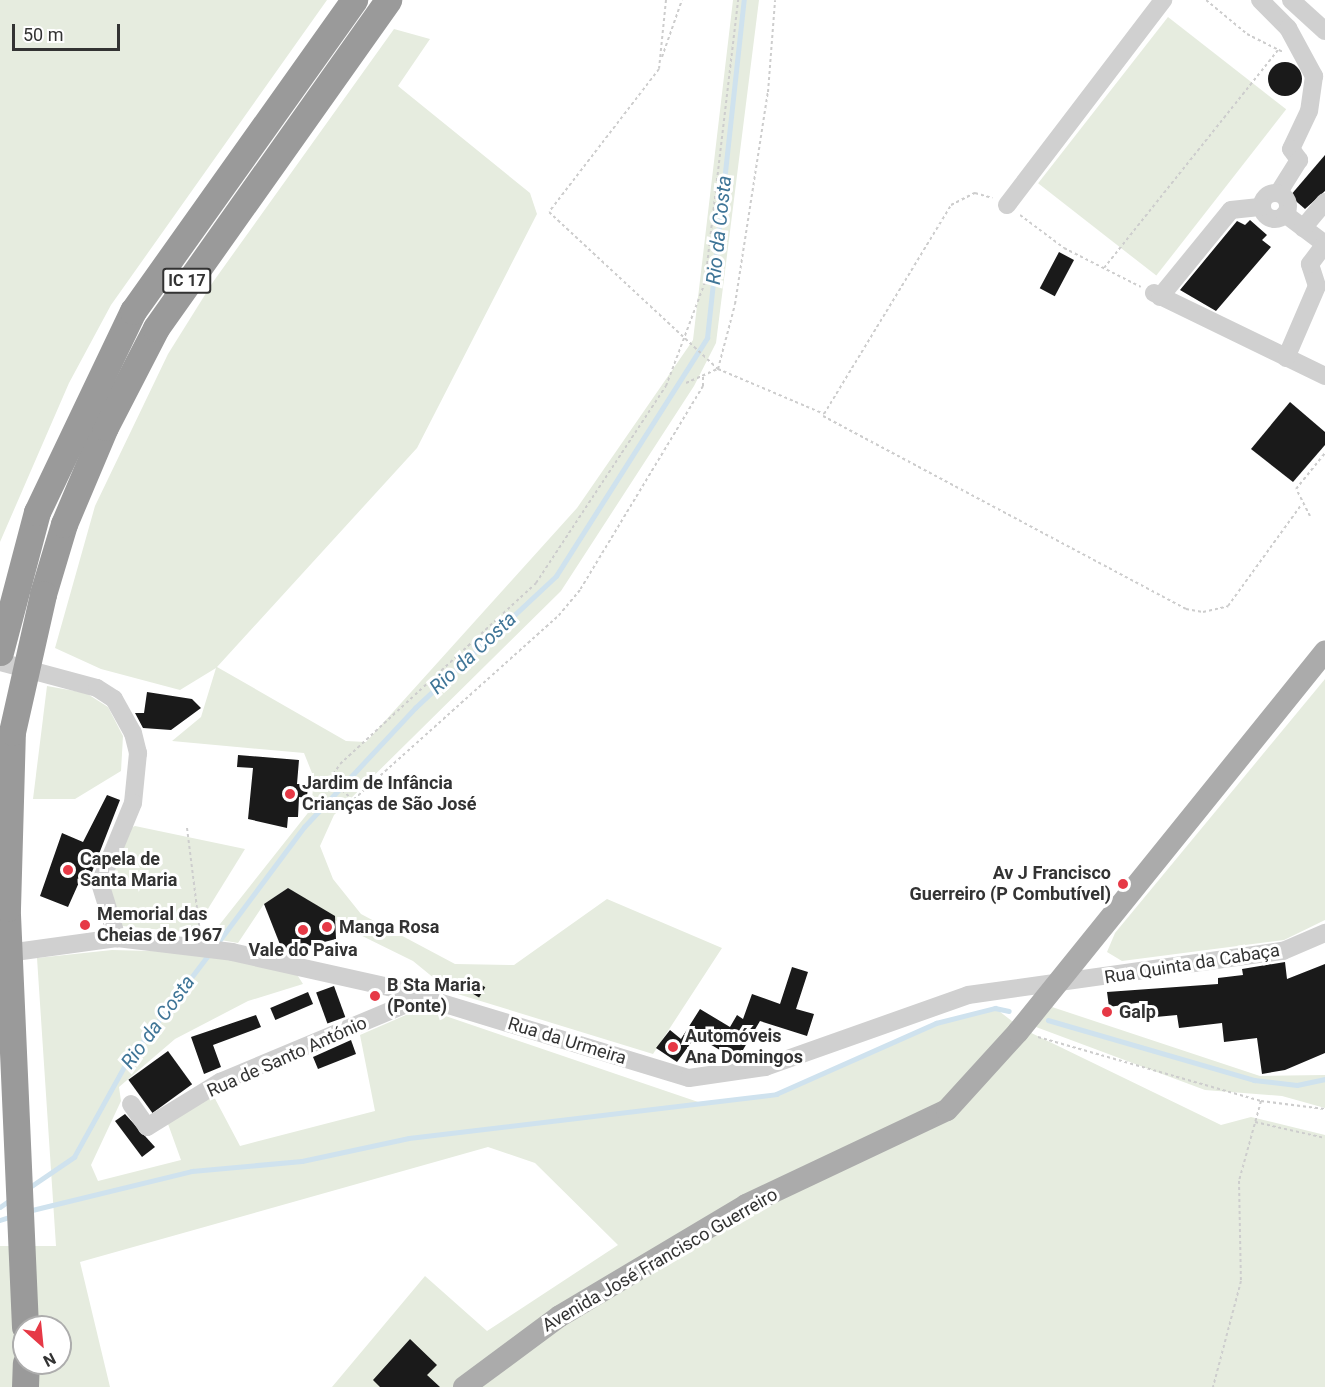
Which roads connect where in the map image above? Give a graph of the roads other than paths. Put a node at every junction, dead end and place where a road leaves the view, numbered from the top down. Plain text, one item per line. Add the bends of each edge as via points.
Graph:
1 (354, 0) edge
2 (388, 0) edge
3 (1163, 0) edge
4 (1260, 0) edge
5 (1291, 0) edge
6 (1325, 31) edge
7 (1278, 193) junction
8 (1325, 202) edge
9 (1007, 205) road end
10 (1262, 207) junction
11 (1285, 214) junction
12 (1303, 228) junction
13 (1325, 244) edge
14 (1286, 358) junction
15 (1325, 376) edge
16 (0, 652) edge
17 (1325, 652) edge
18 (0, 662) edge
19 (1325, 933) edge
20 (117, 938) junction
21 (0, 954) edge
22 (1057, 983) junction
23 (423, 997) junction
24 (131, 1104) dead end
25 (24, 1315) edge
26 (464, 1387) edge

1 - 16 highway, IC 17 via 133,311 37,512 14,586
2 - 25 highway, IC 17, bridge via 156,328 101,437 43,594 12,732 7,908
3 - 9 street
4 - 7 street via 1288,28 1306,62 1315,92 1292,140 1291,149 1299,160
5 - 6 street
7 - 10 street via 1264,198
7 - 11 street via 1288,204
8 - 12 street
10 - 11 street via 1271,218
10 - 14 street via 1231,210 1157,295
11 - 12 street
12 - 13 street
13 - 14 street via 1310,264 1317,286
14 - 15 street
17 - 22 main road, Avenida José Francisco Guerreiro
18 - 20 street via 97,688 114,699 133,733 138,753 134,803 100,883
19 - 22 street, Rua Quinta da Cabaça via 1282,951
20 - 21 street, Rua da Urmeira
20 - 23 street, Rua da Urmeira via 232,951
22 - 23 street, Rua da Urmeira via 968,995 775,1064 689,1078
22 - 26 main road, Avenida José Francisco Guerreiro via 968,1091 923,1126 746,1205 560,1316
23 - 24 street, Rua de Santo António via 220,1082 147,1127

